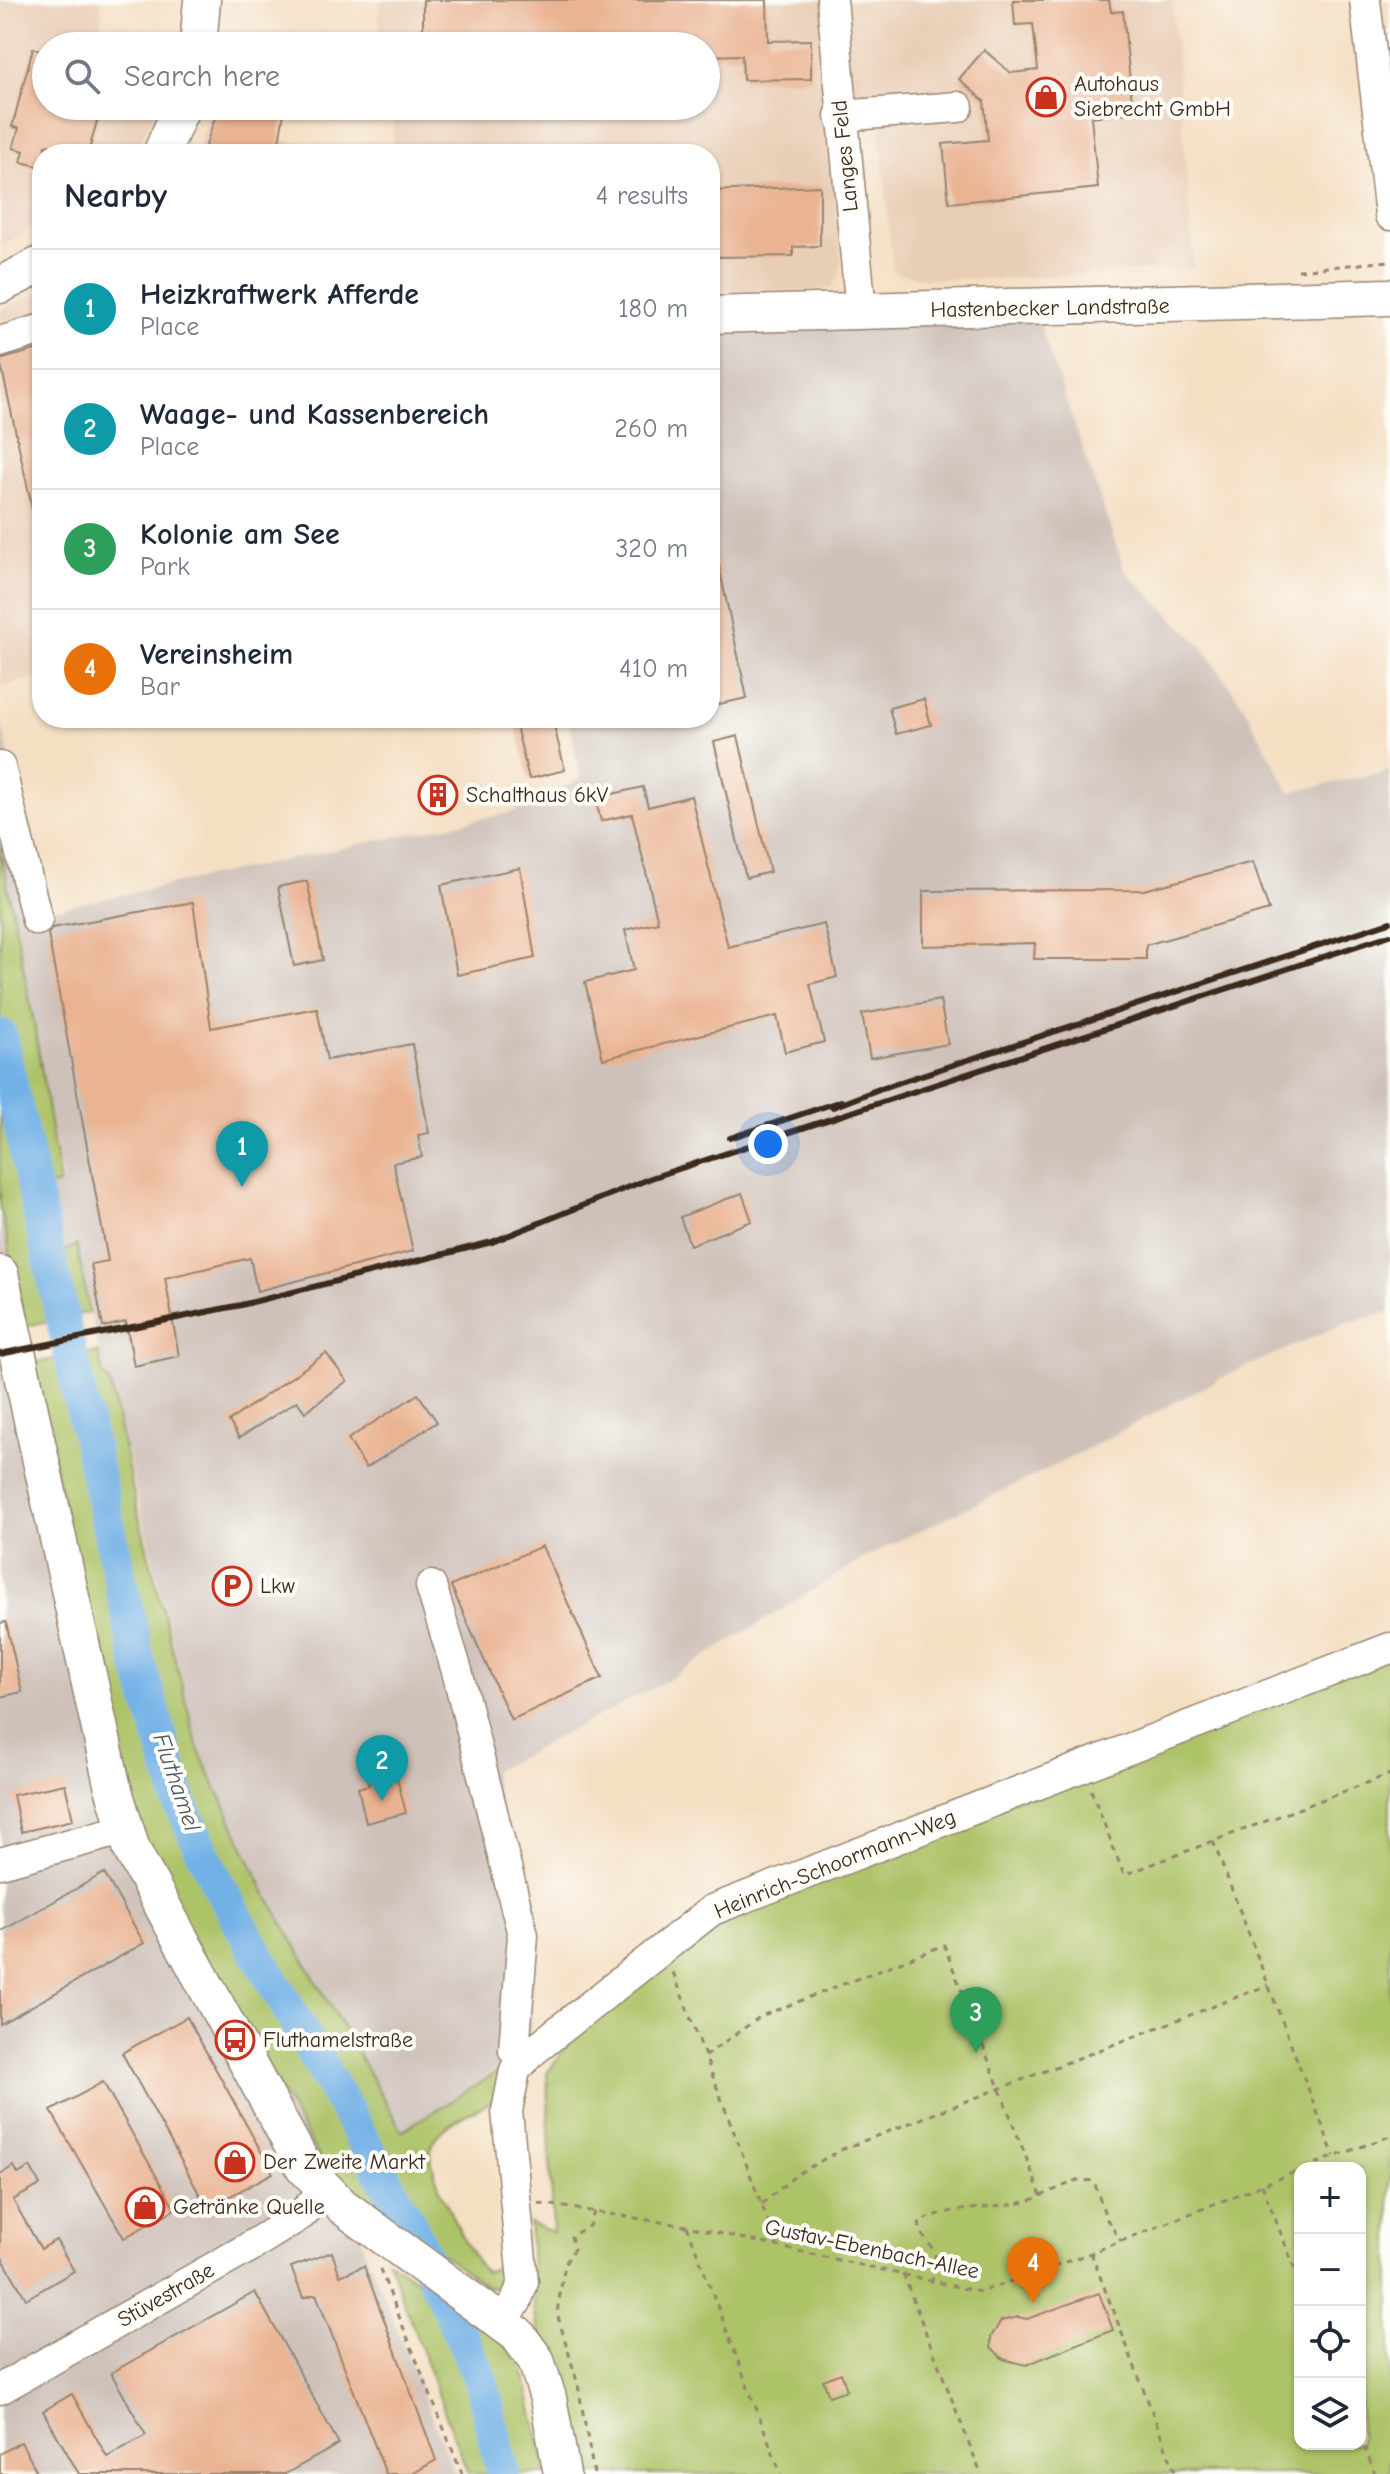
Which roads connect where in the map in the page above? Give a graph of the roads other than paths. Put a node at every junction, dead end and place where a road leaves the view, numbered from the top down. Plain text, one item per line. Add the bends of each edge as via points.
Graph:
1 (202, 0) edge
2 (832, 0) edge
3 (1371, 0) edge
4 (199, 32) edge
5 (958, 107) dead end
6 (840, 116) junction
7 (176, 120) edge
8 (165, 144) edge
9 (1390, 215) edge
10 (32, 269) edge
11 (0, 285) edge
12 (1390, 297) edge
13 (861, 312) junction
14 (720, 315) edge
15 (32, 332) edge
16 (0, 342) edge
17 (0, 767) edge
18 (37, 920) dead end
19 (0, 1274) edge
20 (431, 1586) dead end
21 (1390, 1648) edge
22 (126, 1829) junction
23 (0, 1863) edge
24 (514, 2050) dead end
25 (324, 2191) junction
26 (502, 2321) junction
27 (0, 2389) edge
28 (562, 2474) edge

1 - 4 main road
2 - 6 street, Langes Feld
3 - 9 street
5 - 6 street
6 - 13 street, Langes Feld
7 - 8 main road
10 - 11 main road
12 - 13 main road, Hastenbecker Landstraße
13 - 14 main road, Hastenbecker Landstraße
15 - 16 street
17 - 18 street
19 - 22 main road
20 - 24 street via 523,1935
21 - 26 street, Heinrich-Schoormann-Weg via 712,1910 515,2070 507,2111 523,2282
22 - 23 street
22 - 25 main road via 132,1850 242,2054 304,2167
25 - 26 main road
25 - 27 street, Stüvestraße via 302,2214 248,2248
26 - 28 main road via 536,2360

